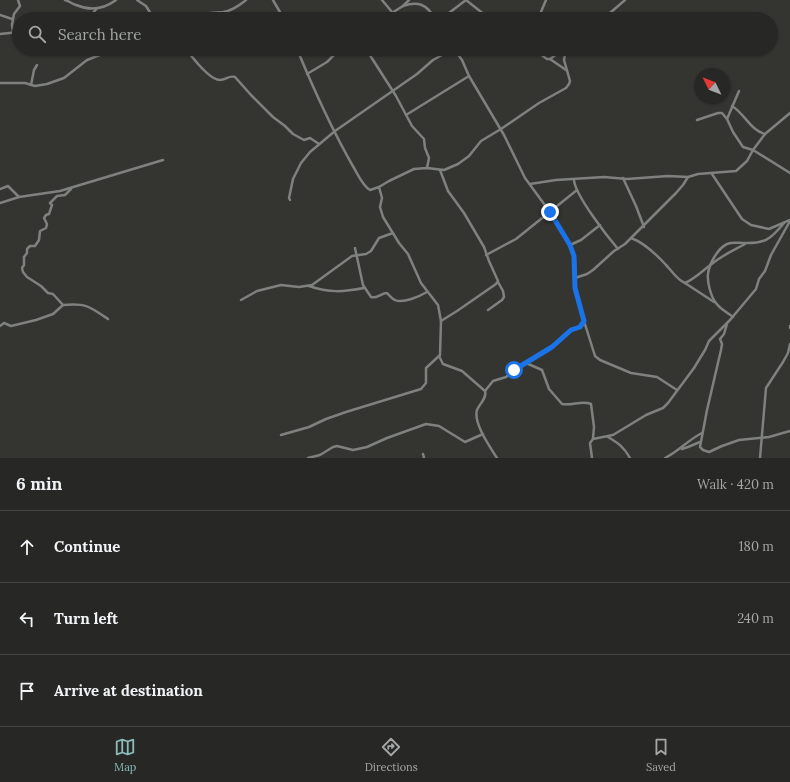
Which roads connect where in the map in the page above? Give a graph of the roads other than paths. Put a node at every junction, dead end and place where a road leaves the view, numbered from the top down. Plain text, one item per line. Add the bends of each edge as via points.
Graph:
1 (18, 0) edge
2 (65, 0) edge
3 (116, 0) edge
4 (137, 0) edge
5 (246, 0) edge
6 (273, 0) edge
7 (382, 0) edge
8 (409, 0) edge
9 (466, 0) edge
10 (546, 0) edge
11 (625, 0) edge
12 (414, 1) edge
13 (403, 6) junction
14 (97, 8) junction
15 (16, 12) edge
16 (94, 12) edge
17 (150, 12) edge
18 (223, 12) edge
19 (280, 12) edge
20 (392, 12) joint
21 (430, 12) edge
22 (450, 12) edge
23 (481, 12) edge
24 (541, 12) edge
25 (611, 12) edge
26 (0, 15) edge
27 (12, 19) edge
28 (12, 32) edge
29 (0, 34) edge
30 (97, 56) edge
31 (192, 56) edge
32 (300, 56) edge
33 (333, 56) edge
34 (370, 56) edge
35 (441, 56) edge
36 (459, 56) edge
37 (543, 56) edge
38 (554, 56) edge
39 (564, 56) edge
40 (550, 59) junction
41 (37, 65) dead end
42 (567, 70) junction
43 (307, 74) junction
44 (469, 76) junction
45 (0, 83) edge
46 (30, 85) junction
47 (392, 90) junction
48 (740, 91) dead end
49 (732, 106) junction
50 (790, 113) edge
51 (406, 115) junction
52 (727, 119) junction
53 (697, 120) dead end
54 (501, 129) junction
55 (335, 131) junction
56 (765, 134) junction
57 (319, 144) junction
58 (753, 150) junction
59 (162, 160) dead end
60 (427, 168) junction
61 (440, 170) junction
62 (790, 173) edge
63 (712, 174) junction
64 (688, 177) junction
65 (623, 178) junction
66 (574, 180) junction
67 (530, 184) junction
68 (379, 187) junction
69 (73, 188) junction
70 (0, 189) edge
71 (577, 190) junction
72 (19, 197) junction
73 (290, 200) dead end
74 (0, 203) edge
75 (550, 212) junction
76 (790, 221) edge
77 (784, 223) junction
78 (600, 225) junction
79 (644, 226) junction
80 (393, 233) junction
81 (631, 238) junction
82 (747, 243) junction
83 (570, 245) junction
84 (355, 248) dead end
85 (618, 249) junction
86 (356, 255) junction
87 (486, 255) junction
88 (711, 264) junction
89 (575, 278) junction
90 (498, 282) junction
91 (684, 283) junction
92 (308, 286) junction
93 (364, 288) junction
94 (427, 292) junction
95 (241, 300) dead end
96 (715, 303) junction
97 (62, 305) junction
98 (488, 310) dead end
99 (733, 317) junction
100 (108, 319) dead end
101 (441, 321) junction
102 (584, 321) junction
103 (727, 323) junction
104 (0, 326) edge
105 (790, 344) edge
106 (439, 356) junction
107 (526, 363) junction
108 (677, 390) junction
109 (485, 391) junction
110 (790, 431) edge
111 (702, 433) junction
112 (483, 434) junction
113 (281, 435) dead end
114 (607, 436) junction
115 (763, 438) junction
116 (593, 439) junction
117 (700, 442) junction
118 (681, 449) junction
119 (423, 454) dead end
120 (308, 458) edge
121 (424, 458) edge
122 (497, 458) edge
123 (592, 458) edge
124 (630, 458) edge
125 (665, 458) edge
126 (760, 458) edge

1 - 15 street via 20,8
2 - 14 street via 76,5
3 - 14 street
4 - 17 street
5 - 18 street via 235,8
6 - 19 street
7 - 20 street
8 - 13 street
9 - 22 street
9 - 23 street
10 - 24 street
11 - 25 street
12 - 13 street
12 - 21 street
13 - 20 street
14 - 16 street
26 - 27 street
28 - 29 street
30 - 46 street via 87,60 64,78
31 - 57 street via 207,73 217,79 235,77 293,134 304,140 310,138
32 - 43 street
33 - 43 street
34 - 47 street
35 - 47 street
36 - 44 street
37 - 40 street
38 - 40 street
39 - 42 street
40 - 42 street
41 - 46 street
42 - 54 street via 570,81 566,88 532,107
43 - 55 street
44 - 51 street
44 - 54 street
45 - 46 street
47 - 51 street
47 - 55 street
48 - 49 street
49 - 52 street
49 - 56 street via 753,128
50 - 56 street
51 - 60 street via 425,142 429,158
52 - 53 street via 720,112
52 - 58 street via 742,145
54 - 61 street via 481,141 458,164
54 - 67 street
55 - 57 street
55 - 68 street via 367,188 372,190
56 - 58 street
57 - 73 street via 300,162 293,180
58 - 62 street
58 - 63 street via 738,170
59 - 69 street
60 - 61 street
60 - 68 street via 408,171
61 - 87 street via 446,188 460,206
63 - 64 street
63 - 77 street via 747,224 769,229
64 - 65 street
64 - 79 street via 684,185
65 - 66 street
65 - 79 street
66 - 67 street
66 - 71 street
67 - 75 street
68 - 80 street via 382,198 381,212
69 - 72 street
69 - 97 street via 50,202 52,209 44,218 48,224 40,231 35,246 27,249 22,268 27,277 52,294
70 - 72 street via 8,186
71 - 75 street
71 - 78 street
72 - 74 street
75 - 83 street
75 - 87 street via 516,239
76 - 77 street
76 - 99 street via 756,289
77 - 82 street via 768,240
78 - 83 street
78 - 85 street
79 - 81 street
80 - 86 street via 379,238 369,253
80 - 94 street via 408,254 419,281
81 - 85 street
81 - 91 street via 661,259
82 - 88 street
82 - 88 street via 724,246
83 - 89 street via 575,262
84 - 86 street
85 - 89 street via 587,274
86 - 92 street
86 - 93 street
87 - 90 street
88 - 91 street via 697,277
88 - 96 street via 708,279
89 - 102 street via 575,288
90 - 98 street via 504,297
90 - 101 street
91 - 96 street
92 - 93 street via 334,292
92 - 95 street via 281,285 257,291
93 - 94 street via 372,297 387,293 394,300 415,298
94 - 101 street via 437,303
96 - 99 street
97 - 100 street via 80,304 93,308
97 - 104 street via 53,314 36,320 11,326 4,323
99 - 103 street
101 - 106 street
102 - 107 street via 580,327 571,330 552,347
102 - 108 street via 594,354 600,360 631,373 657,377
103 - 108 street via 708,342 694,368
103 - 111 street via 720,339 721,350
105 - 115 street via 788,353 766,388
106 - 109 street via 443,364 462,371
106 - 113 street via 426,368 426,383 421,389
107 - 109 street via 505,378 493,381
107 - 116 street via 542,370 549,389 562,404 591,404
108 - 114 street via 664,408
109 - 112 street via 486,396 476,416
110 - 115 street
111 - 117 street
111 - 118 street via 690,439
112 - 120 street via 465,442 439,426 426,424 367,447 353,450 341,446 333,447 320,455
112 - 122 street
114 - 116 street
114 - 124 street via 621,445
115 - 117 street via 739,440 709,452 700,447
115 - 126 street
116 - 123 street via 590,443
117 - 118 street
118 - 125 street
119 - 121 street

